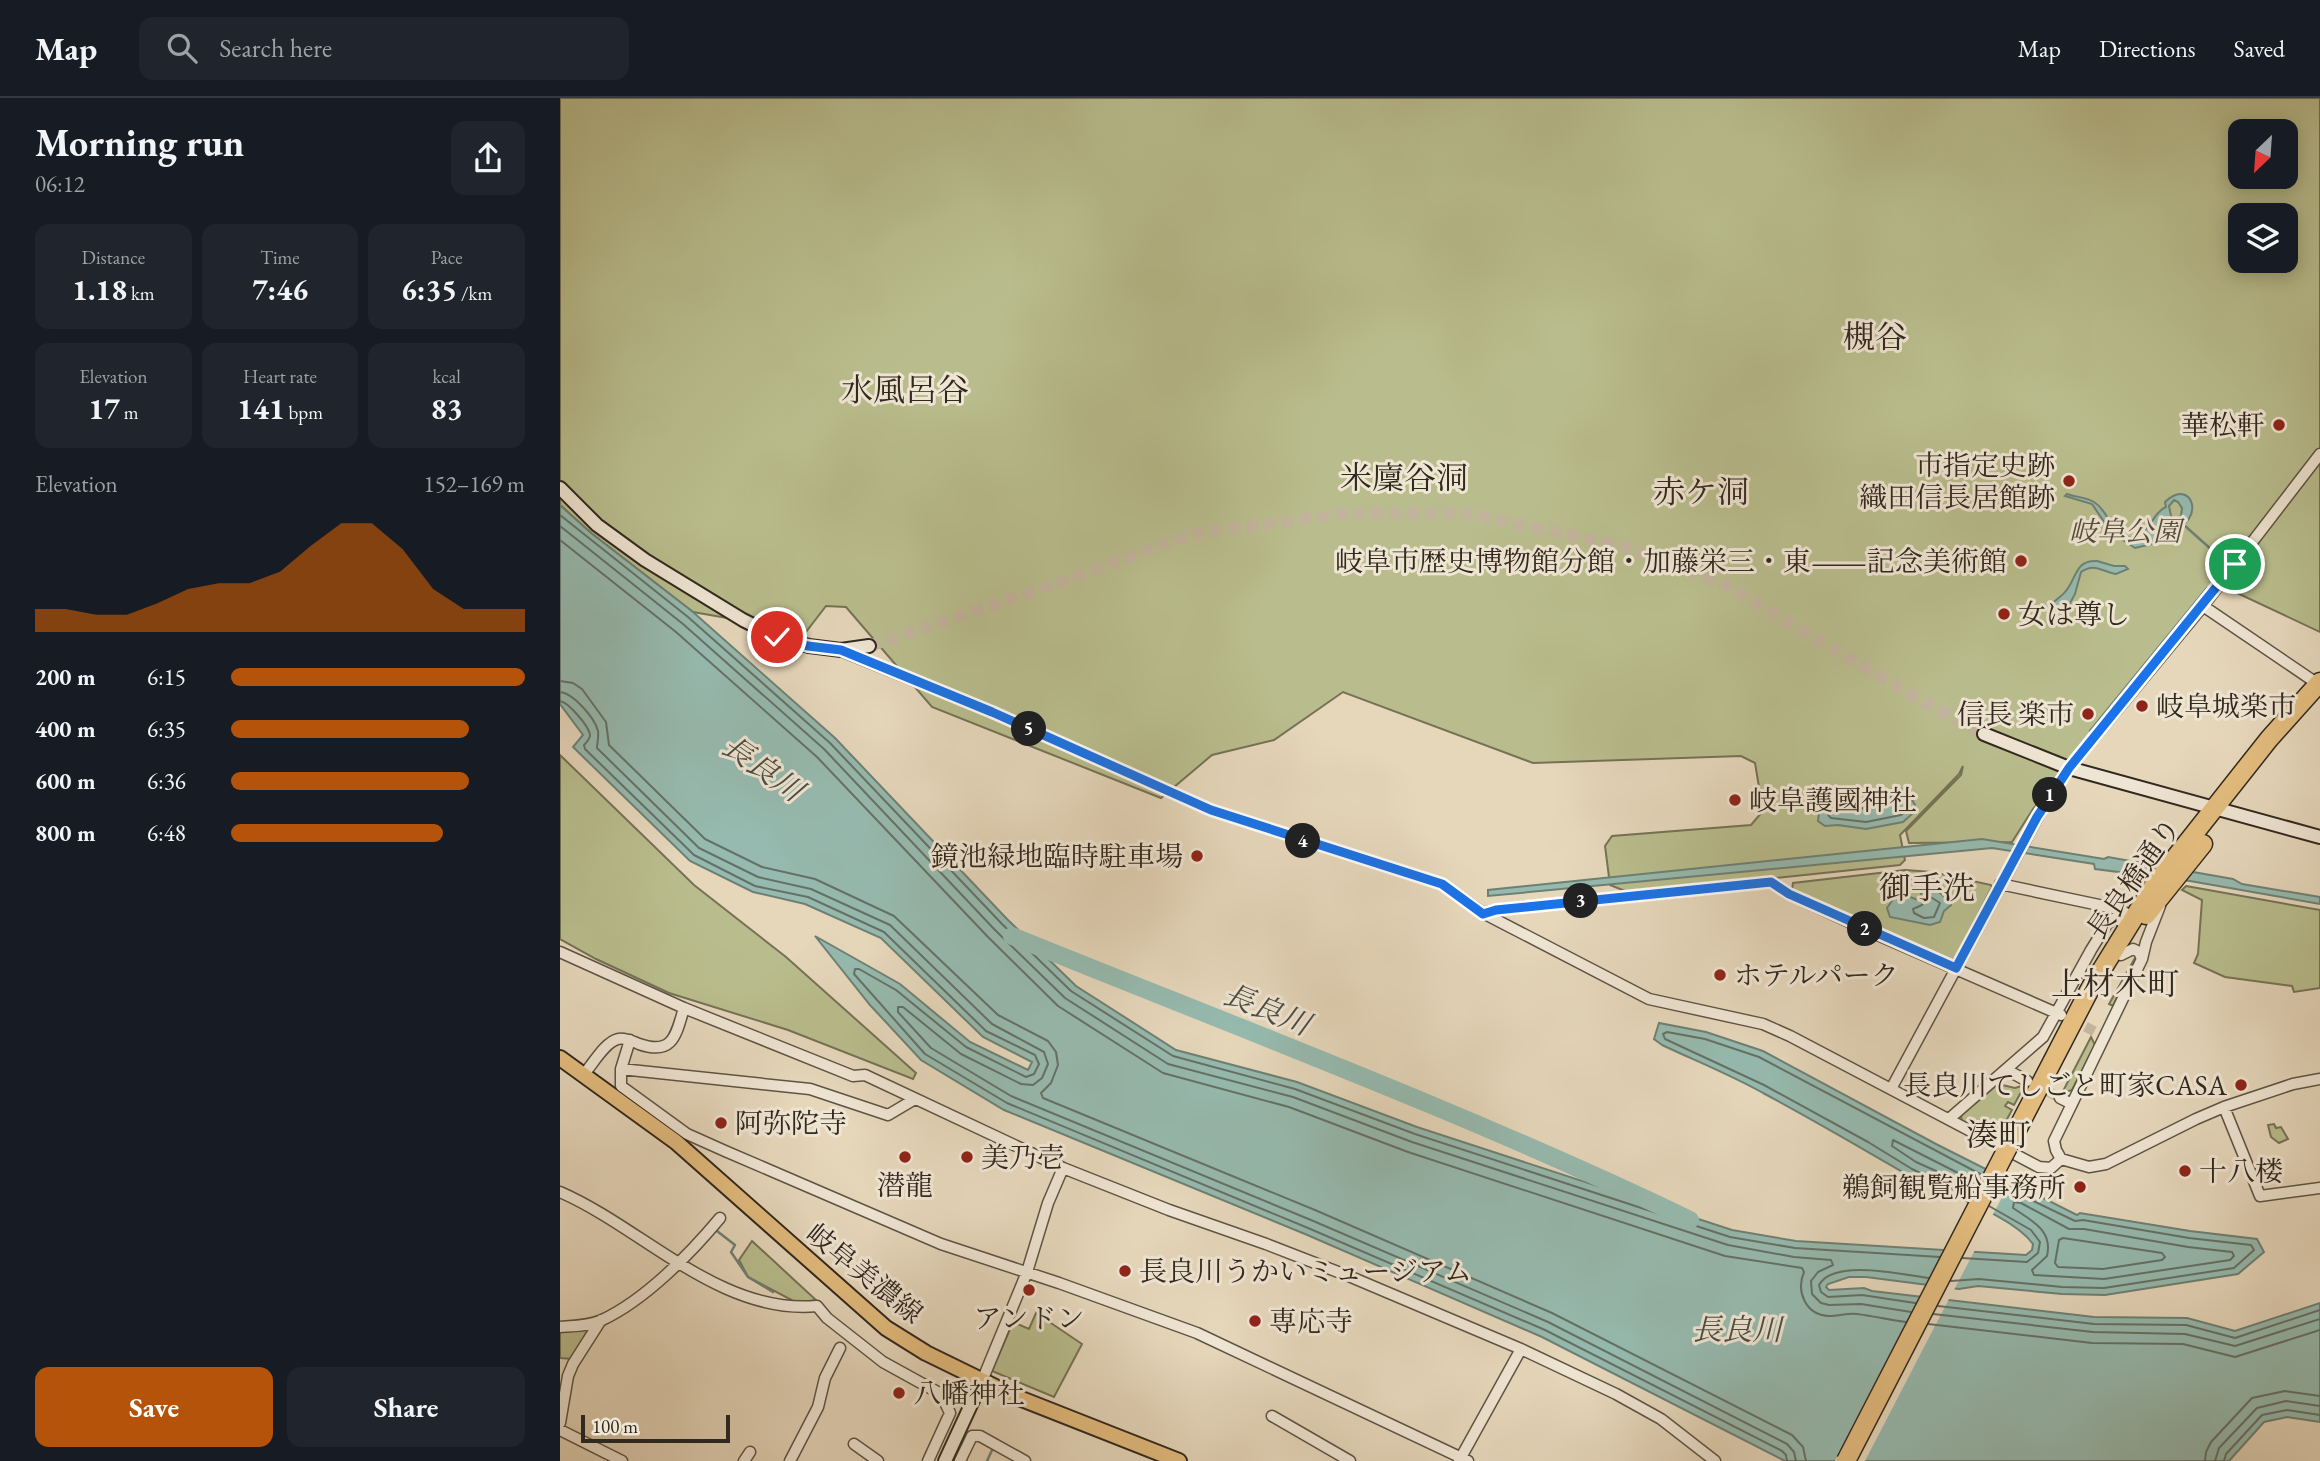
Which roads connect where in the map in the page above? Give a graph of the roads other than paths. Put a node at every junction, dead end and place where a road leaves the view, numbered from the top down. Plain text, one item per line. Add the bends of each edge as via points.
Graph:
1 (2320, 454) edge
2 (560, 488) edge
3 (2203, 607) junction
4 (869, 646) tunnel mouth
5 (841, 650) junction
6 (2319, 687) edge
7 (1984, 734) tunnel mouth
8 (2069, 768) junction
9 (2220, 810) junction
10 (2320, 837) edge
11 (2001, 882) junction
12 (2164, 886) junction
13 (1483, 914) junction
14 (2130, 921) junction
15 (561, 954) edge
16 (2121, 954) junction
17 (2143, 959) junction
18 (1956, 968) junction
19 (684, 1008) junction
20 (2059, 1014) junction
21 (630, 1040) junction
22 (560, 1058) edge
23 (621, 1069) junction
24 (2007, 1070) junction
25 (584, 1074) junction
26 (2320, 1079) edge
27 (2027, 1081) tunnel mouth
28 (1891, 1089) junction
29 (2060, 1098) tunnel mouth
30 (915, 1099) junction
31 (2072, 1104) junction
32 (2224, 1107) junction
33 (1949, 1119) junction
34 (2012, 1149) junction
35 (2061, 1159) junction
36 (1063, 1168) junction
37 (2320, 1188) edge
38 (560, 1192) edge
39 (720, 1218) dead end
40 (679, 1263) junction
41 (1027, 1272) junction
42 (601, 1320) junction
43 (560, 1327) edge
44 (840, 1348) dead end
45 (1521, 1349) junction
46 (982, 1381) junction
47 (1272, 1416) dead end
48 (560, 1423) edge
49 (560, 1430) edge
50 (854, 1444) dead end
51 (1462, 1460) edge
52 (622, 1461) edge
53 (790, 1461) edge
54 (878, 1461) edge
55 (928, 1461) edge
56 (945, 1461) edge
57 (960, 1461) edge
58 (1025, 1461) edge
59 (1178, 1461) edge
60 (1350, 1461) edge
61 (1715, 1461) edge
62 (1846, 1461) edge
63 (1855, 1461) edge

1 - 3 street
2 - 5 main road via 645,560 743,620 777,637
3 - 6 street
3 - 8 street
4 - 5 main road
5 - 13 street via 1211,810 1442,884
6 - 9 highway, 長良橋通り via 2269,739
7 - 8 main road
8 - 9 main road
8 - 11 street
9 - 10 main road
9 - 12 highway, 長良橋通り
11 - 14 street via 2118,909
11 - 18 street
12 - 14 highway, 長良橋通り
12 - 16 highway, 長良橋通り
12 - 17 street
13 - 18 street via 1771,882
13 - 28 street via 1649,999 1763,1024
14 - 20 street via 2115,918 2107,923
14 - 34 highway, 長良橋通り via 2091,987
15 - 19 street
16 - 17 street via 2133,949
16 - 34 highway, 長良橋通り
17 - 31 street via 2100,1034
18 - 20 street
18 - 28 street
19 - 21 street via 667,1046 654,1049
19 - 30 street via 853,1076 865,1075
20 - 24 street via 2043,1037
21 - 23 street
21 - 25 street via 618,1039 608,1045
22 - 25 main road, 岐阜美濃線
23 - 30 street via 810,1089 888,1115
23 - 41 street via 621,1086 687,1134 941,1244
24 - 27 street
24 - 33 street
25 - 46 main road, 岐阜美濃線 via 677,1142 886,1328
26 - 32 street
28 - 33 street
29 - 31 street
30 - 36 street
31 - 35 street via 2054,1141
32 - 35 street via 2106,1164 2090,1167
32 - 37 street via 2260,1196
33 - 35 street via 2039,1167 2051,1168
34 - 62 highway, 長良橋通り, bridge
34 - 63 highway, 長良橋通り
36 - 41 street
36 - 45 street via 1339,1272
38 - 40 street
39 - 40 street
40 - 42 street
40 - 55 street via 744,1297 788,1306 817,1306 883,1362 941,1394 950,1413
41 - 46 street
41 - 51 street via 1197,1333
42 - 43 street
42 - 48 street via 568,1376
44 - 53 street via 825,1378 818,1407
45 - 51 street
45 - 61 street via 1661,1419
46 - 56 main road
46 - 59 main road, 岐阜美濃線
47 - 60 street
49 - 52 street
50 - 54 street
57 - 58 street via 972,1436

